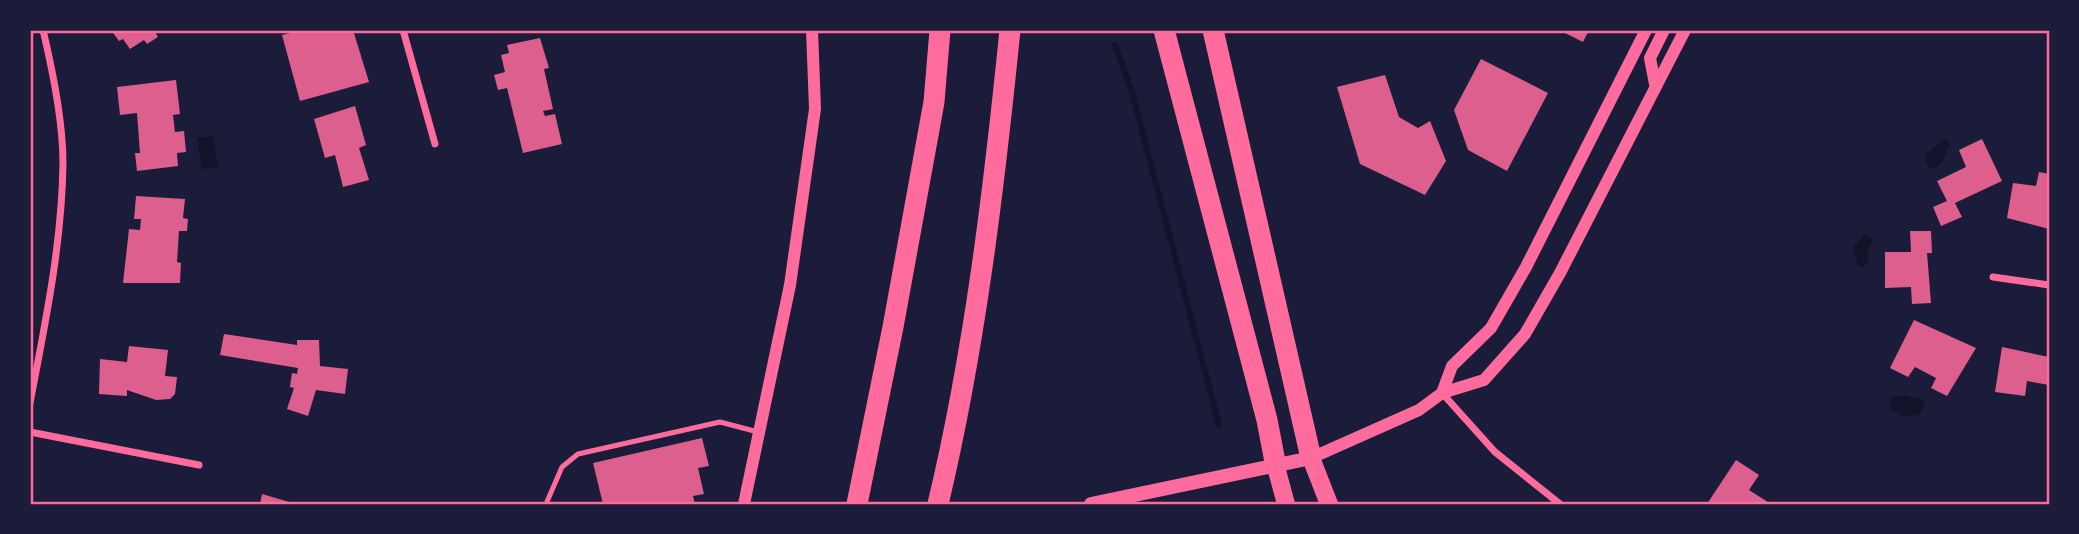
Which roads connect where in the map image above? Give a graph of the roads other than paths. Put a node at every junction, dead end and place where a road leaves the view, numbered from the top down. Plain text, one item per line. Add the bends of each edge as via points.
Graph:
1 (43, 30) edge
2 (403, 30) edge
3 (812, 30) edge
4 (940, 30) edge
5 (1010, 30) edge
6 (1164, 30) edge
7 (1213, 30) edge
8 (1646, 30) edge
9 (1664, 30) edge
10 (1685, 30) edge
11 (1656, 83) junction
12 (435, 144) dead end
13 (1993, 277) dead end
14 (2049, 285) edge
15 (1442, 393) junction
16 (30, 403) edge
17 (30, 432) edge
18 (758, 432) junction
19 (1311, 458) junction
20 (199, 465) dead end
21 (1276, 467) junction
22 (859, 499) edge
23 (1138, 500) edge
24 (546, 504) edge
25 (744, 504) edge
26 (938, 504) edge
27 (1091, 504) edge
28 (1286, 504) edge
29 (1329, 504) edge
30 (1560, 504) edge

1 - 16 street via 63,161 56,261
2 - 12 street
3 - 18 street via 815,109 790,285
4 - 22 highway via 932,116
5 - 26 highway via 971,334
6 - 21 highway
7 - 19 highway
8 - 15 street via 1526,267 1491,328 1452,366
9 - 11 street via 1650,58
10 - 11 street
11 - 15 street via 1525,334 1484,380
13 - 14 street
15 - 19 street via 1419,410
15 - 30 street via 1495,452
17 - 20 street
18 - 24 lane via 720,422 578,454 562,467
18 - 25 street
19 - 21 main road
19 - 29 main road
21 - 23 main road
21 - 28 main road
23 - 27 main road

